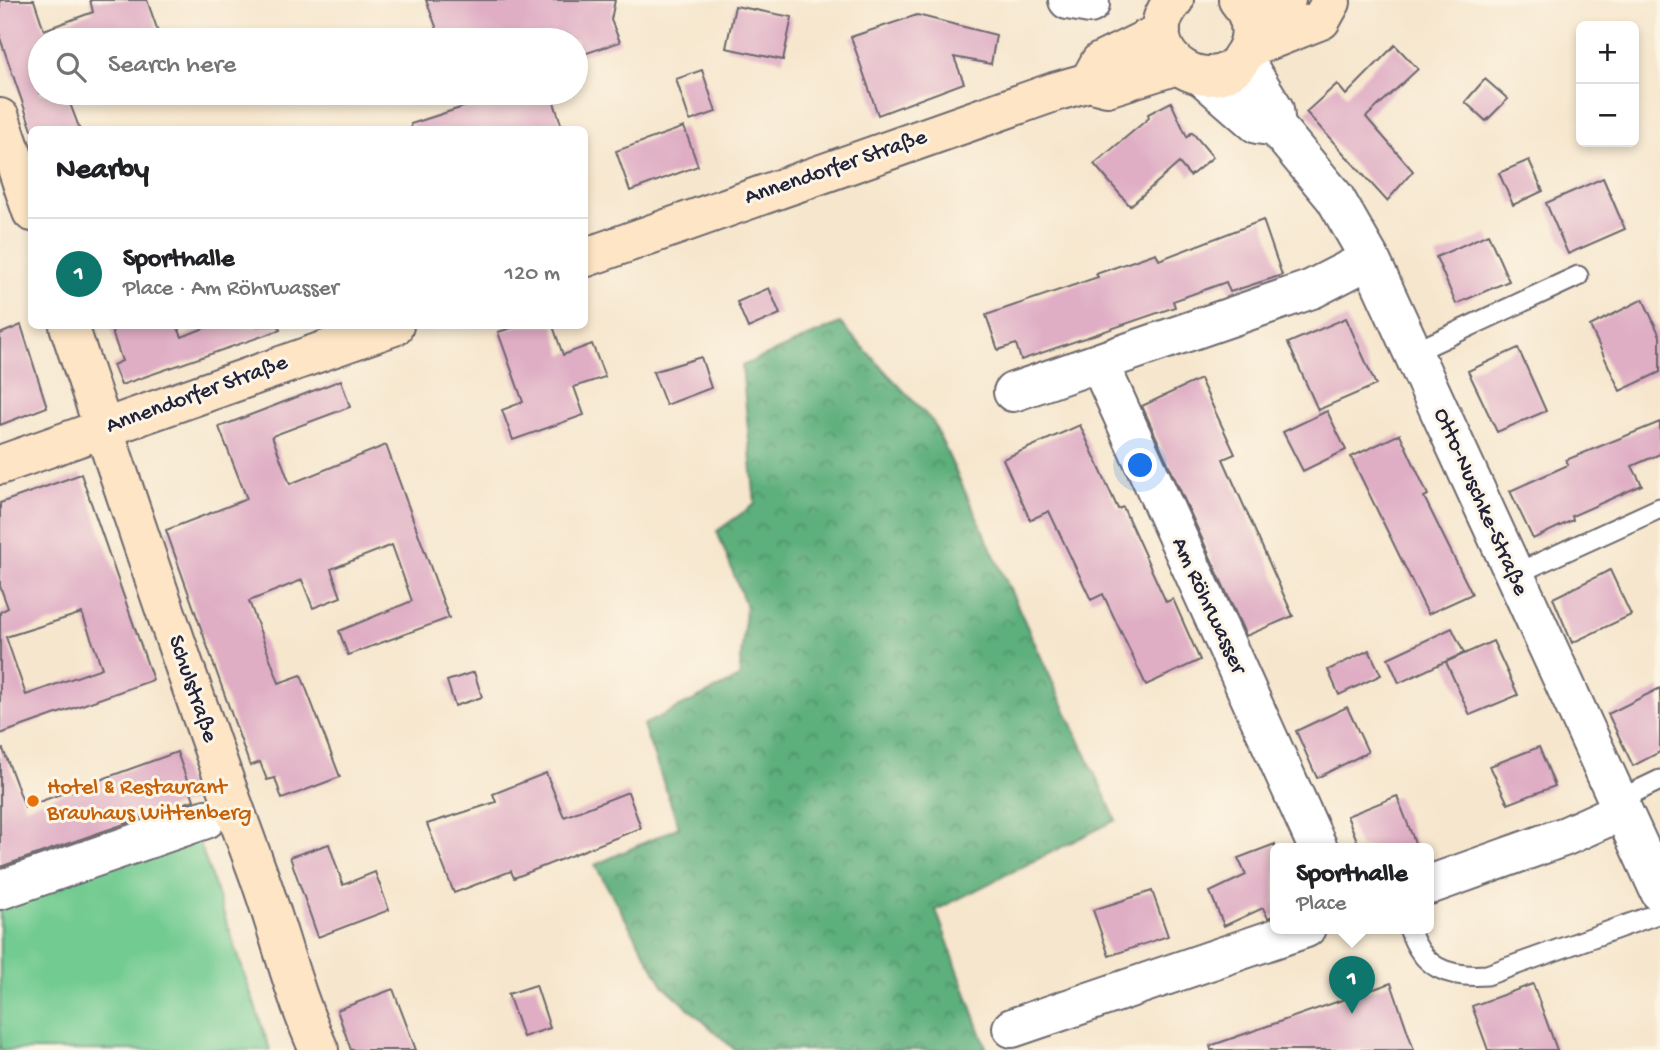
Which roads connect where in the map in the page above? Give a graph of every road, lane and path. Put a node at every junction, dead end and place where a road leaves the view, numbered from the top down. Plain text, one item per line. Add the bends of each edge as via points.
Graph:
1 (1286, 0) edge
2 (1331, 1) edge
3 (1242, 5) edge
4 (1168, 16) edge
5 (1245, 53) junction
6 (1190, 71) junction
7 (1089, 82) junction
8 (0, 118) edge
9 (1276, 127) junction
10 (28, 200) edge
11 (588, 257) edge
12 (1370, 259) junction
13 (1578, 276) dead end
14 (70, 329) edge
15 (386, 329) edge
16 (1412, 352) junction
17 (1099, 363) junction
18 (1013, 392) dead end
19 (103, 429) junction
20 (0, 466) edge
21 (1660, 508) edge
22 (1513, 575) junction
23 (1660, 780) edge
24 (1618, 806) junction
25 (220, 814) junction
26 (1316, 843) edge
27 (1434, 883) edge
28 (0, 890) edge
29 (1660, 892) edge
30 (1660, 913) edge
31 (1288, 934) edge
32 (1411, 934) edge
33 (1012, 1028) dead end
34 (319, 1050) edge

1 - 3 main road
2 - 5 main road via 1321,20
3 - 5 main road via 1251,29
4 - 6 main road via 1165,50
4 - 7 main road, Annendorfer Straße via 1100,62
5 - 6 main road, Annendorfer Straße via 1229,70
5 - 9 street, Otto-Nuschke-Straße via 1274,109
6 - 7 main road, Annendorfer Straße via 1107,87
6 - 9 street, Otto-Nuschke-Straße via 1257,124
7 - 11 main road, Annendorfer Straße
8 - 10 main road
9 - 12 street, Otto-Nuschke-Straße via 1335,198
12 - 16 street, Otto-Nuschke-Straße
12 - 17 street via 1312,289
13 - 16 lane
14 - 19 main road, Schulstraße
15 - 19 main road, Annendorfer Straße
16 - 22 street, Otto-Nuschke-Straße
17 - 18 street
17 - 26 street, Am Röhrwasser
19 - 20 main road, Annendorfer Straße
19 - 25 main road, Schulstraße
21 - 22 lane
22 - 24 street, Otto-Nuschke-Straße
23 - 24 lane
24 - 27 street via 1566,836
24 - 29 street, Otto-Nuschke-Straße
25 - 28 street
25 - 34 main road, Schulstraße via 273,914 291,984
30 - 32 lane via 1487,975 1460,977 1433,965 1419,953
31 - 33 street

